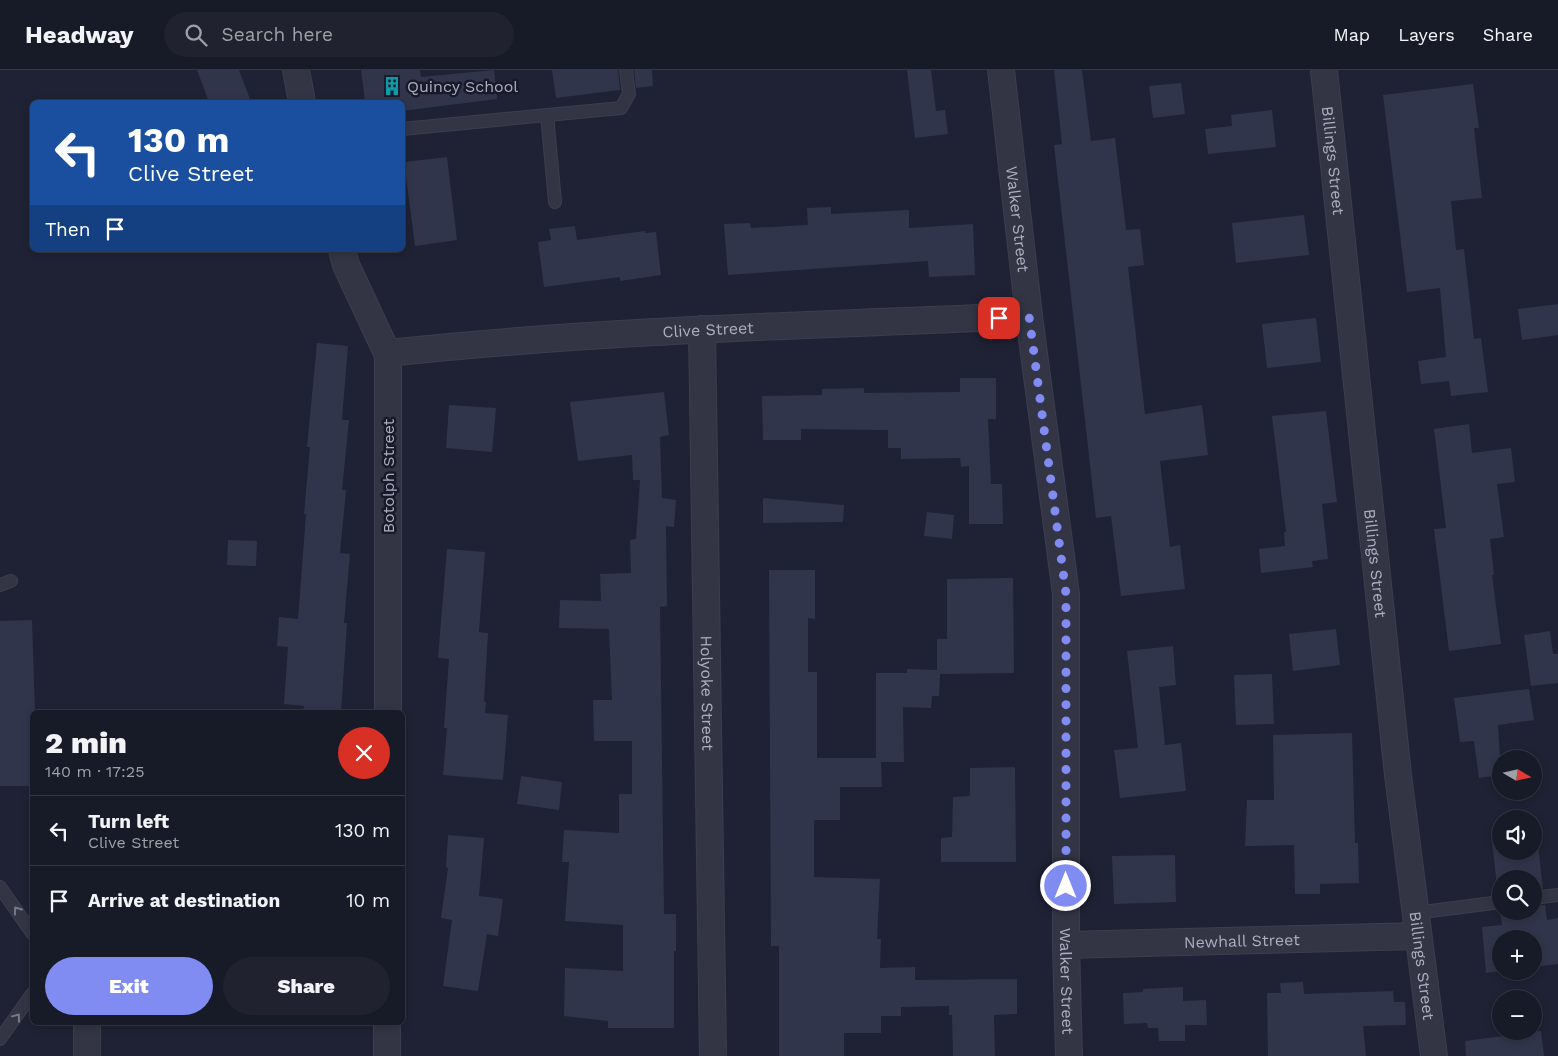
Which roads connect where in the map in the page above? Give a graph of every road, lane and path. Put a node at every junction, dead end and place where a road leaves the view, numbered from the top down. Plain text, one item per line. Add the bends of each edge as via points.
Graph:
1 (296, 70) edge
2 (626, 70) edge
3 (1001, 70) edge
4 (1324, 70) edge
5 (302, 100) edge
6 (547, 116) junction
7 (405, 129) edge
8 (555, 202) dead end
9 (343, 252) edge
10 (1029, 316) junction
11 (702, 329) junction
12 (388, 353) junction
13 (388, 710) edge
14 (0, 887) edge
15 (1558, 895) edge
16 (1542, 897) edge
17 (1492, 904) edge
18 (1417, 925) junction
19 (30, 930) edge
20 (1066, 944) junction
21 (30, 997) edge
22 (87, 1025) edge
23 (387, 1025) edge
24 (0, 1039) edge
25 (87, 1056) edge
26 (387, 1056) edge
27 (713, 1056) edge
28 (1069, 1056) edge
29 (1434, 1056) edge

1 - 5 street
2 - 6 lane via 629,94 621,108
3 - 10 street, Walker Street
4 - 18 street, Billings Street via 1398,774
6 - 7 lane
6 - 8 lane
9 - 12 street, Botolph Street
10 - 11 street, Clive Street
10 - 20 street, Walker Street via 1066,594
11 - 12 street, Clive Street
11 - 27 street, Holyoke Street
12 - 13 street, Botolph Street
19 -> 14 lane
15 - 16 lane
17 - 18 lane
18 - 20 street, Newhall Street
18 - 29 street, Billings Street
20 - 28 street, Walker Street
24 -> 21 lane
22 - 25 street
23 - 26 street

